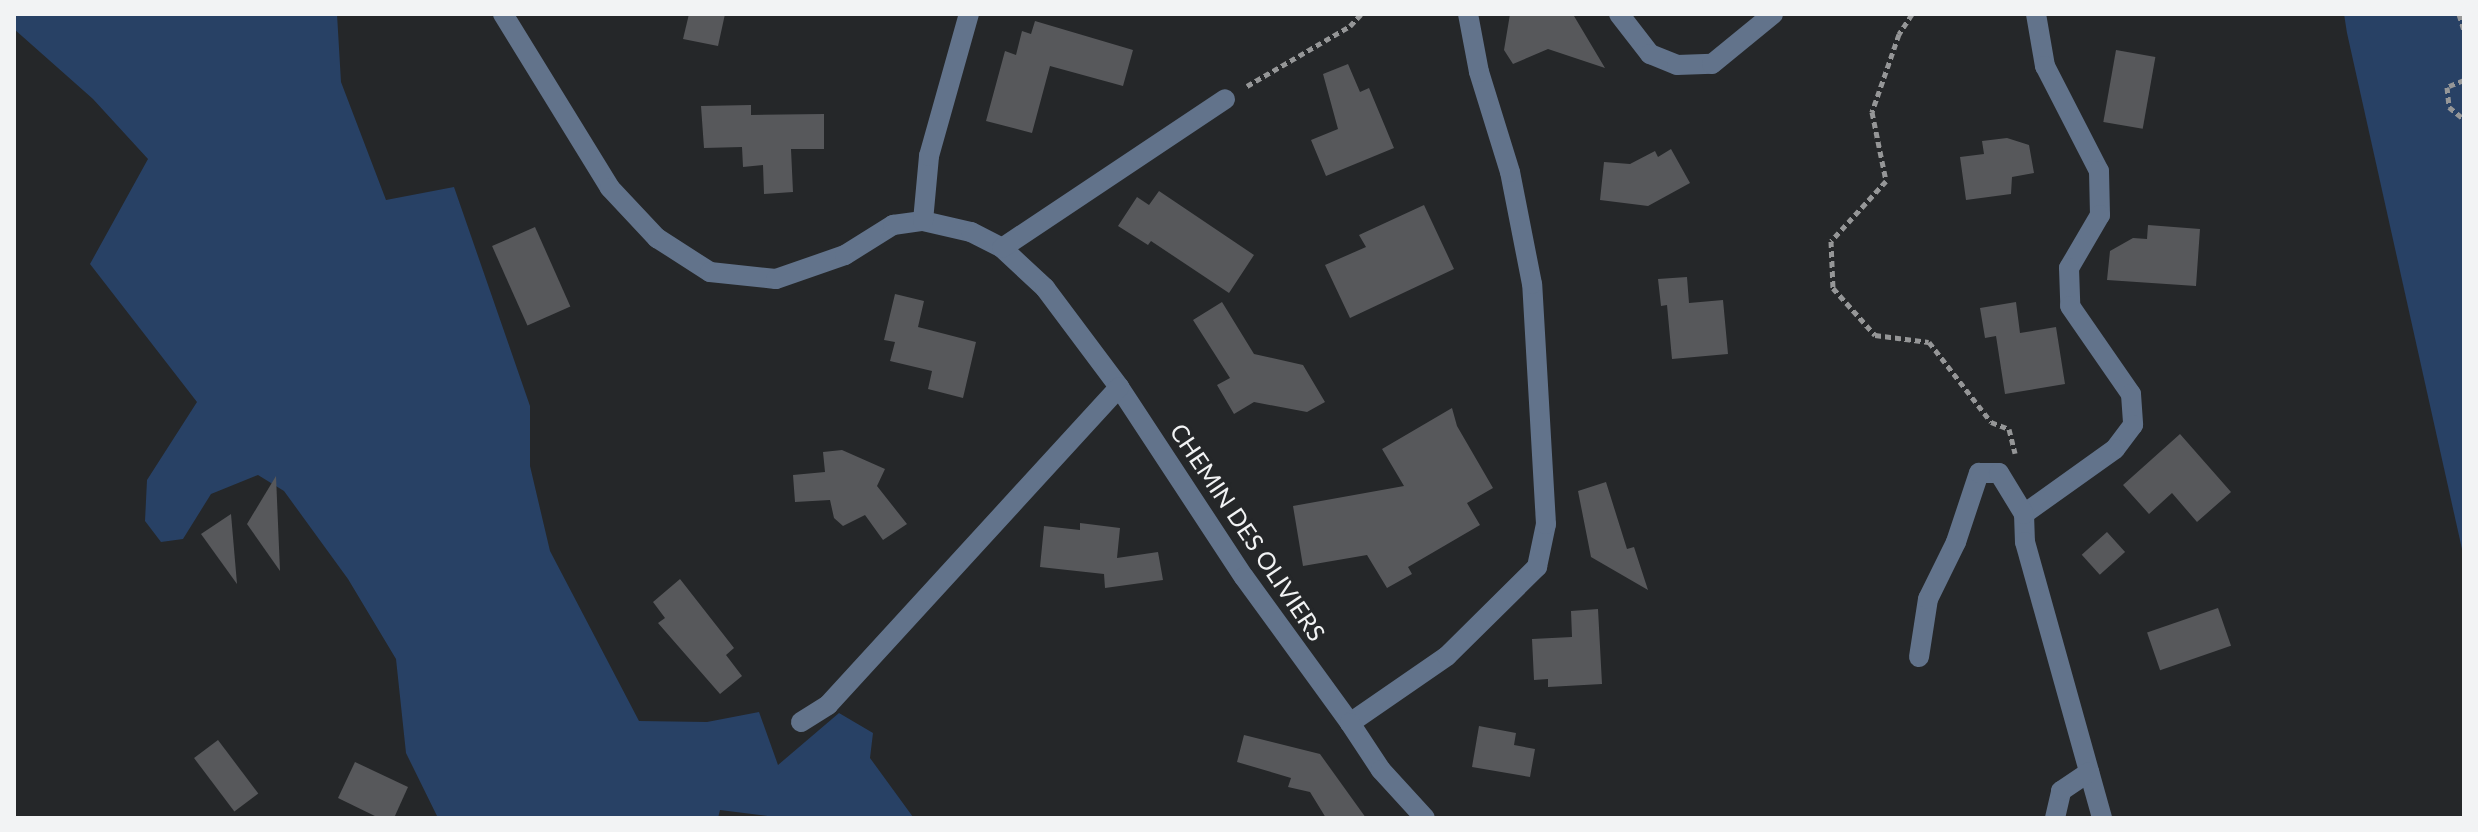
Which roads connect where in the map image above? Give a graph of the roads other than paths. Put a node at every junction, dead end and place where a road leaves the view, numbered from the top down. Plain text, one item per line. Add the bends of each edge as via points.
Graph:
1 (503, 14) edge
2 (969, 14) edge
3 (1468, 14) edge
4 (1619, 14) edge
5 (1773, 14) edge
6 (2036, 14) edge
7 (1225, 99) road end
8 (923, 221) junction
9 (1002, 248) junction
10 (1119, 387) junction
11 (2031, 507) junction
12 (1919, 657) dead end
13 (801, 722) dead end
14 (1350, 723) junction
15 (2089, 772) junction
16 (1425, 818) edge
17 (2055, 818) edge
18 (2102, 818) edge

1 - 8 street, CHEMIN DES OLIVIERS via 610,188 657,238 710,272 776,279 845,255 893,225
2 - 8 street via 929,156
3 - 14 street via 1479,72 1510,172 1532,284 1546,524 1537,567 1447,656
4 - 5 street via 1650,54 1677,65 1712,64
6 - 11 street via 2045,66 2099,171 2100,215 2069,268 2070,306 2131,394 2133,425 2115,449
7 - 9 street
8 - 9 street, CHEMIN DES OLIVIERS via 971,232
9 - 10 street, CHEMIN DES OLIVIERS via 1045,288
10 - 13 street via 828,705
10 - 14 street, CHEMIN DES OLIVIERS via 1244,577
11 - 12 street via 1999,473 1979,473 1956,542 1928,599
11 - 15 street via 2025,542
14 - 16 street, CHEMIN DES OLIVIERS via 1381,770
15 - 17 street via 2061,791
15 - 18 street

